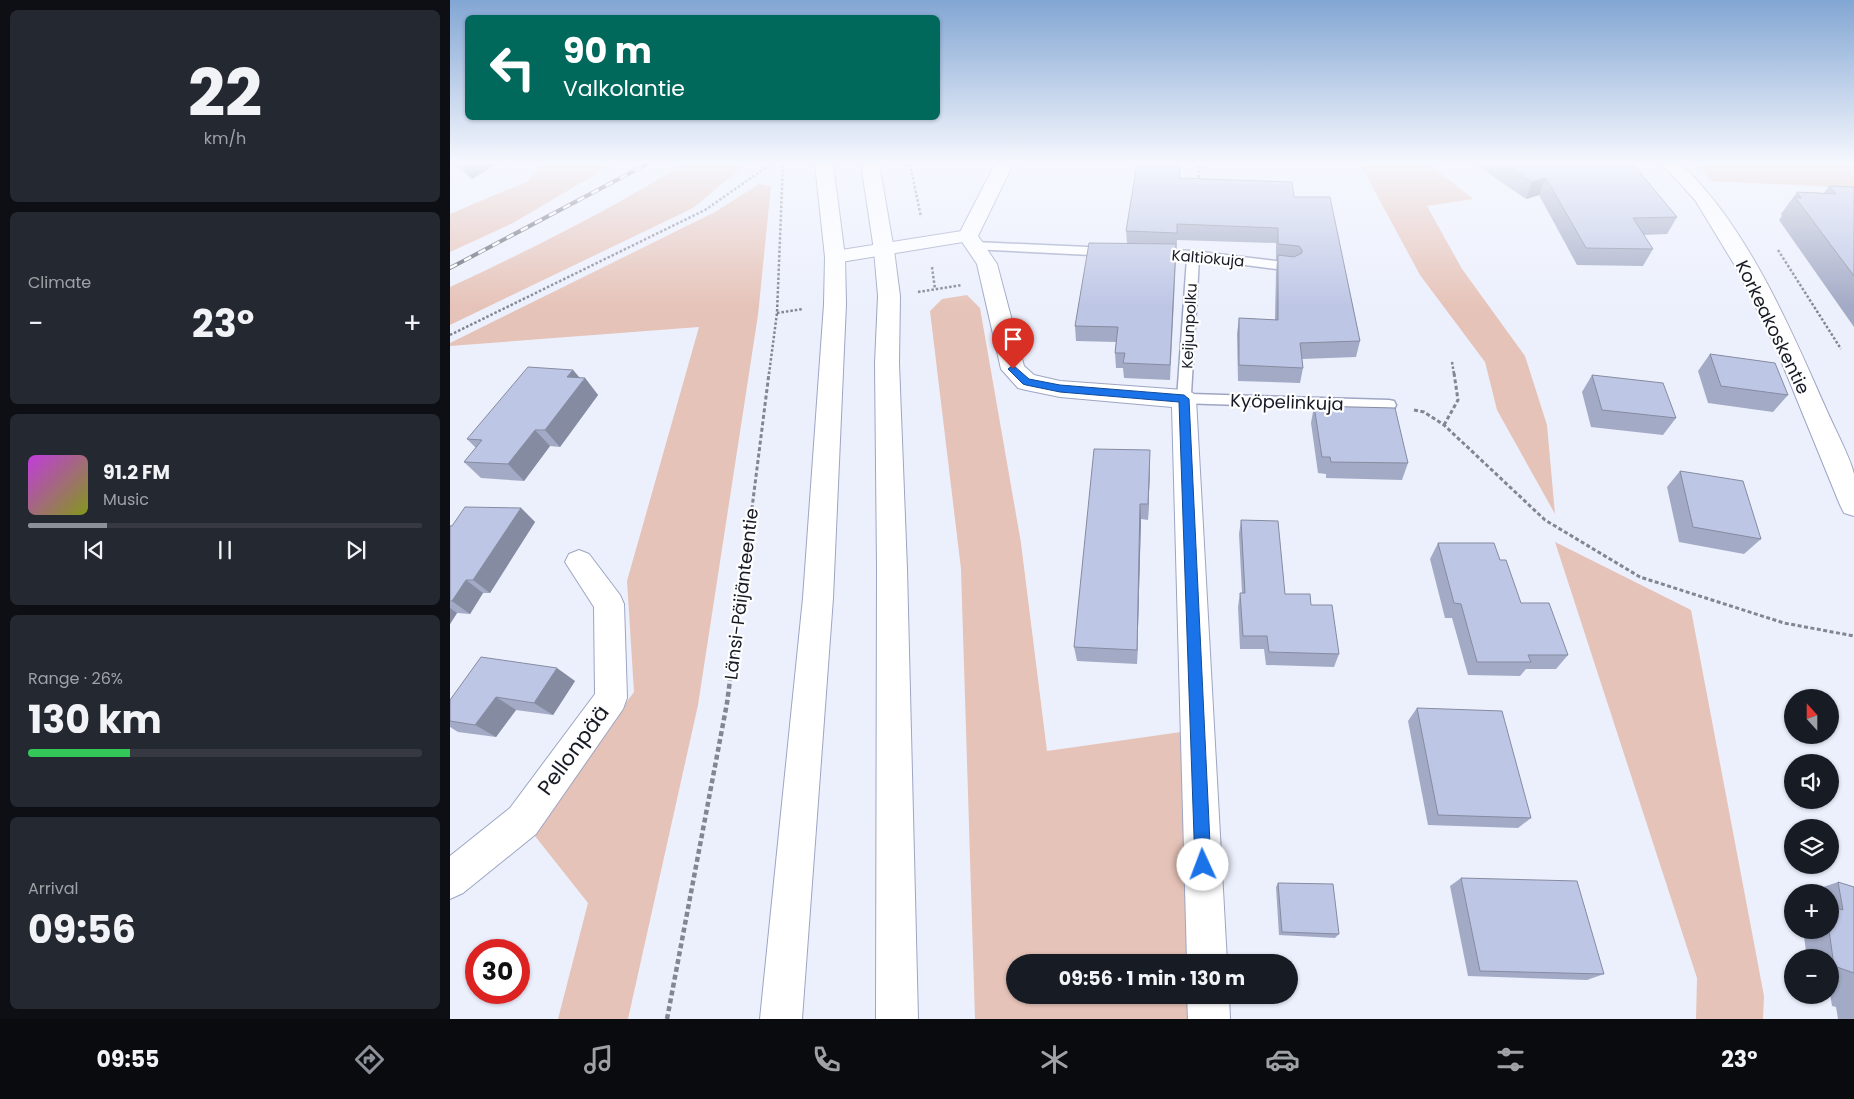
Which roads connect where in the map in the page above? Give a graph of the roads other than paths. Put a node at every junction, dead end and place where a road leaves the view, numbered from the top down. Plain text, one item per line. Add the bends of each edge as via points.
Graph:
1 (830, 212) edge
2 (878, 212) edge
3 (984, 212) edge
4 (1712, 212) edge
5 (971, 241) junction
6 (884, 250) junction
7 (1123, 252) edge
8 (1143, 253) edge
9 (1193, 255) junction
10 (835, 257) junction
11 (1292, 267) edge
12 (1184, 399) junction
13 (1389, 405) road end
14 (1854, 504) edge
15 (579, 562) dead end
16 (450, 880) edge
17 (1207, 954) edge
18 (1208, 1004) edge
19 (781, 1019) edge
20 (897, 1019) edge
21 (1209, 1019) edge

1 - 10 street
2 - 6 street
3 - 5 street
4 - 14 street, Korkeakoskentie via 1794,364
5 - 6 street
5 - 7 lane
5 - 12 street via 987,264 1013,369 1026,382
6 - 10 street
6 - 20 street via 889,296
8 - 9 lane, Kaltiokuja
9 - 11 lane, Kaltiokuja
9 - 12 lane, Keijunpolku
10 - 19 street via 818,598
12 - 13 lane, Kyöpelinkuja
12 - 17 street
15 - 16 street, Pellonpää via 609,604 611,698 523,821
18 - 21 street

